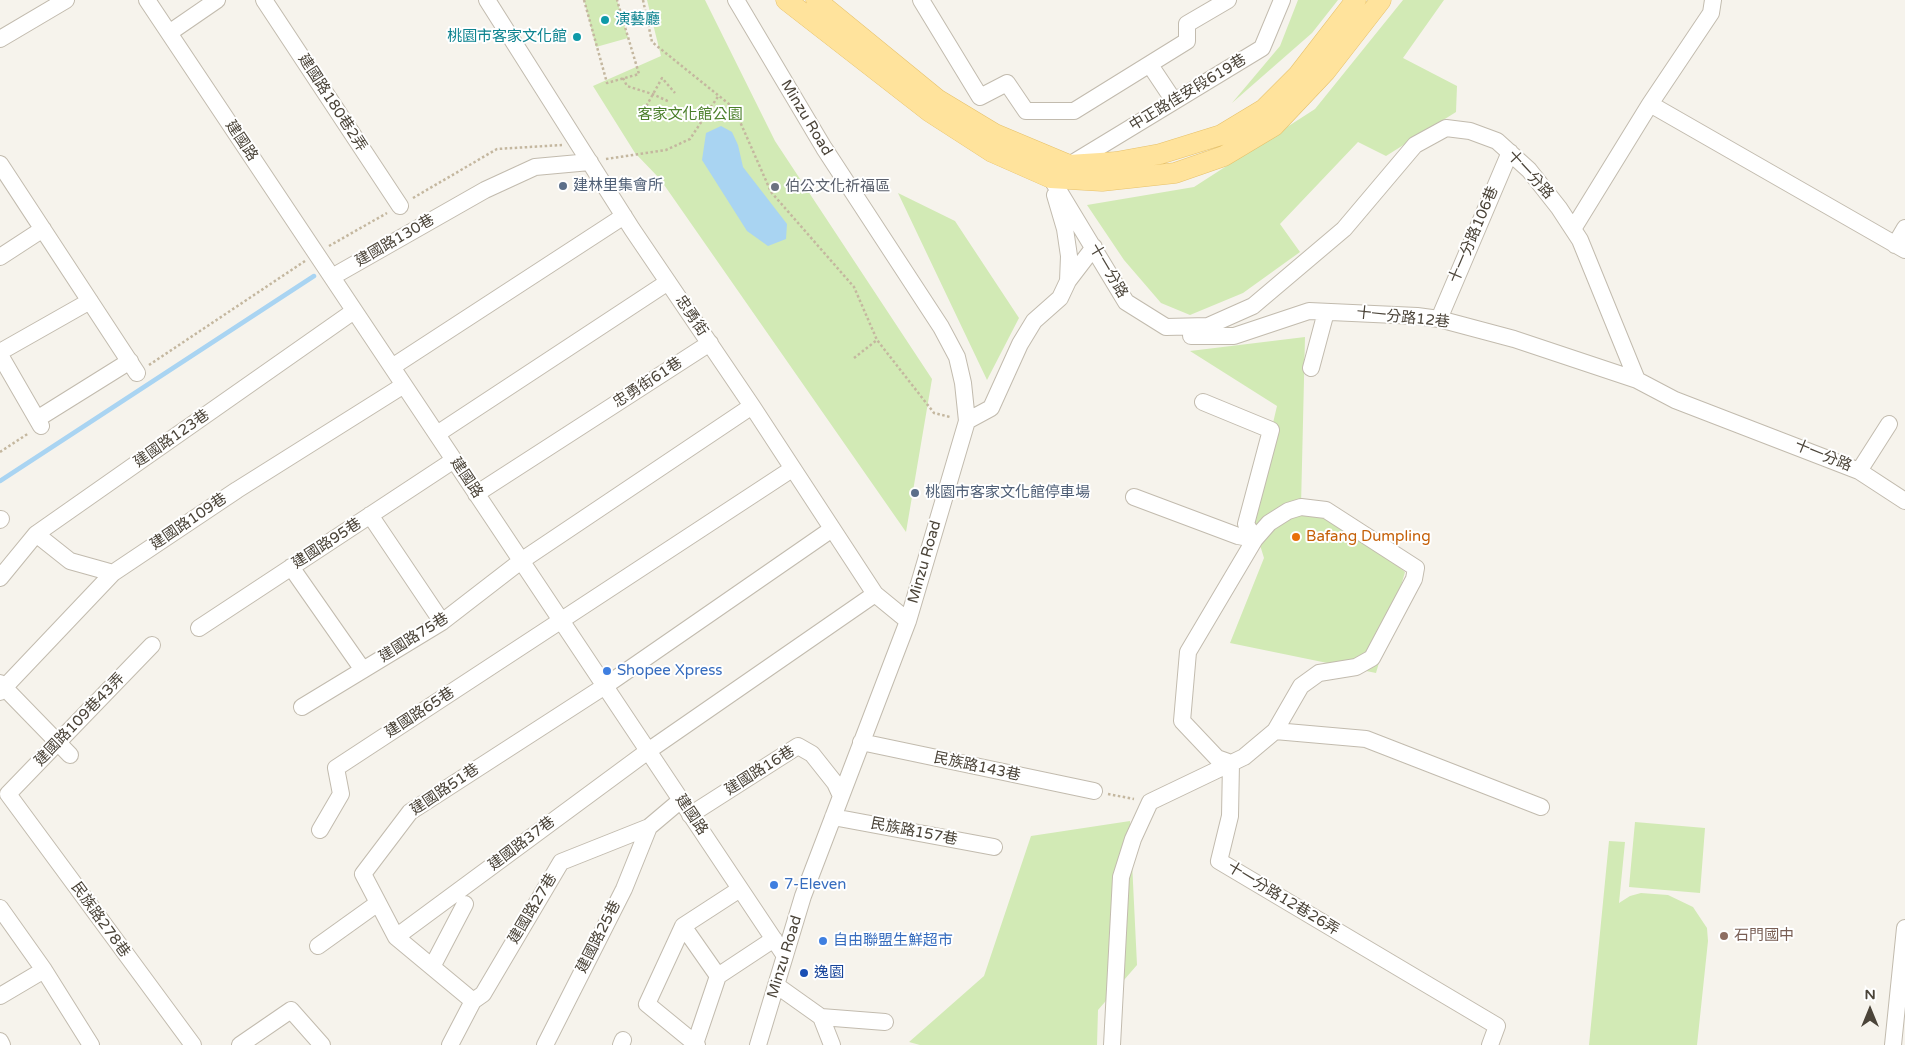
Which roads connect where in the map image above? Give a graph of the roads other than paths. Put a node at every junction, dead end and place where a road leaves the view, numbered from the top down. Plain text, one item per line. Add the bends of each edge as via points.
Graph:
1 (66, 0) edge
2 (147, 0) edge
3 (217, 0) edge
4 (264, 0) edge
5 (487, 0) edge
6 (736, 0) edge
7 (786, 0) edge
8 (816, 0) edge
9 (922, 0) edge
10 (1228, 0) edge
11 (1282, 0) edge
12 (1356, 0) edge
13 (1381, 0) edge
14 (1713, 0) edge
15 (169, 33) junction
16 (0, 38) edge
17 (1150, 65) junction
18 (1174, 102) junction
19 (1650, 104) junction
20 (1510, 152) junction
21 (590, 162) junction
22 (0, 164) edge
23 (1069, 165) junction
24 (1051, 178) junction
25 (400, 206) road end
26 (624, 216) junction
27 (1905, 228) edge
28 (43, 229) junction
29 (1573, 230) junction
30 (1094, 246) junction
31 (1900, 248) edge
32 (0, 257) edge
33 (332, 277) junction
34 (1068, 280) junction
35 (668, 282) junction
36 (90, 300) junction
37 (354, 311) junction
38 (1326, 312) junction
39 (1439, 319) junction
40 (1166, 327) junction
41 (710, 343) junction
42 (0, 353) edge
43 (392, 367) junction
44 (1311, 368) dead end
45 (1637, 380) junction
46 (404, 385) junction
47 (1203, 402) dead end
48 (752, 406) junction
49 (967, 421) junction
50 (1889, 424) dead end
51 (437, 434) junction
52 (454, 460) junction
53 (792, 469) junction
54 (1859, 471) junction
55 (476, 494) junction
56 (1134, 497) dead end
57 (1905, 501) edge
58 (370, 515) junction
59 (832, 529) junction
60 (36, 534) junction
61 (1255, 539) junction
62 (521, 561) junction
63 (291, 567) junction
64 (114, 573) junction
65 (0, 578) edge
66 (875, 594) junction
67 (908, 621) junction
68 (442, 622) junction
69 (562, 622) junction
70 (199, 628) dead end
71 (152, 645) dead end
72 (363, 670) junction
73 (605, 686) junction
74 (1, 688) edge
75 (302, 707) dead end
76 (1275, 731) junction
77 (861, 742) junction
78 (64, 750) junction
79 (648, 751) junction
80 (1231, 763) junction
81 (1094, 791) road end
82 (8, 794) joint
83 (841, 796) junction
84 (681, 800) junction
85 (1541, 806) dead end
86 (690, 815) junction
87 (833, 817) junction
88 (649, 827) junction
89 (320, 830) dead end
90 (994, 847) dead end
91 (740, 889) junction
92 (378, 904) junction
93 (465, 904) dead end
94 (0, 908) edge
95 (683, 926) junction
96 (1905, 928) edge
97 (396, 937) junction
98 (774, 939) junction
99 (318, 946) dead end
100 (785, 956) junction
101 (432, 967) junction
102 (44, 970) junction
103 (718, 976) junction
104 (776, 985) junction
105 (0, 996) edge
106 (473, 1001) junction
107 (821, 1017) junction
108 (885, 1022) dead end
109 (0, 1041) edge
110 (2, 1045) edge
111 (91, 1045) edge
112 (193, 1045) edge
113 (240, 1045) edge
114 (322, 1045) edge
115 (450, 1045) edge
116 (545, 1045) edge
117 (696, 1045) edge
118 (758, 1045) edge
119 (832, 1045) edge
120 (1112, 1045) edge
121 (1490, 1045) edge
122 (1893, 1045) edge

1 - 16 street
2 - 15 street, 建國路
3 - 15 street
4 - 25 street, 建國路180巷2弄
5 - 21 street, 忠勇街
6 - 49 street, Minzu Road via 824,148 945,334 957,357
7 - 24 main road via 930,112 992,152
8 - 23 main road via 937,99 995,134
9 - 17 street via 980,97 1007,83 1026,111 1074,111
10 - 17 street via 1187,24 1187,41
11 - 18 street, 中正路佳安段619巷 via 1262,48
12 - 23 main road via 1298,75 1264,109 1221,135 1151,156
13 - 24 main road via 1325,72 1274,126 1224,156 1175,173 1102,181
14 - 19 street via 1712,13
15 - 33 street, 建國路
17 - 18 street
18 - 23 street, 中正路佳安段619巷
19 - 29 street
19 - 31 street
20 - 29 street, 十一分路 via 1529,170
20 - 39 street, 十一分路106巷
20 - 40 street, 十一分路 via 1497,141 1470,131 1446,128 1415,145 1344,229 1253,306 1208,326
21 - 26 street, 忠勇街
21 - 33 street, 建國路130巷 via 534,167 485,190
22 - 28 street
23 - 24 street, 中正路佳安段619巷
24 - 30 street, 十一分路
24 - 34 street via 1065,228
26 - 35 street, 忠勇街
26 - 43 street
27 - 31 street
28 - 32 street
28 - 36 street
29 - 45 street, 十一分路 via 1580,240
30 - 34 street
30 - 40 street, 十一分路 via 1126,302
33 - 37 street, 建國路
34 - 49 street via 1060,298 1034,321 1020,344 991,408
35 - 41 street, 忠勇街
35 - 51 street
36 - 42 street
36 - 42 street via 134,367 39,422
37 - 43 street, 建國路
37 - 60 street, 建國路123巷
38 - 39 street, 十一分路12巷
38 - 40 street, 十一分路12巷 via 1309,311 1234,336 1186,335
38 - 44 street
39 - 45 street, 十一分路12巷 via 1514,339
41 - 48 street, 忠勇街
41 - 55 street, 忠勇街61巷
43 - 46 street, 建國路
45 - 54 street, 十一分路 via 1674,400
46 - 51 street, 建國路
46 - 64 street, 建國路109巷 via 237,490
47 - 61 street via 1271,430 1246,524
48 - 53 street, 忠勇街
48 - 62 street, 建國路75巷
49 - 67 street, Minzu Road
50 - 54 street
51 - 52 street, 建國路
52 - 55 street, 建國路
52 - 58 street, 建國路95巷
53 - 59 street, 忠勇街
53 - 69 street
54 - 57 street, 十一分路
55 - 62 street, 建國路
56 - 61 street via 1238,536
58 - 63 street, 建國路95巷
58 - 68 street
59 - 66 street, 忠勇街
59 - 73 street
60 - 64 street via 70,561
60 - 65 street, 建國路123巷
61 - 76 street via 1288,511 1301,507 1326,510 1416,568 1414,579 1372,658 1356,668 1318,673 1300,686
61 - 80 street via 1188,652 1182,721 1217,758
62 - 68 street, 建國路75巷
62 - 69 street, 建國路
63 - 70 street, 建國路95巷
63 - 72 street
64 - 74 street, 建國路109巷
66 - 67 street, 忠勇街
66 - 79 street, 建國路37巷
67 - 77 street, Minzu Road
68 - 72 street, 建國路75巷
69 - 73 street, 建國路
69 - 89 street, 建國路65巷 via 336,768 340,794
71 - 78 street, 建國路109巷43弄
72 - 75 street, 建國路75巷
73 - 79 street, 建國路
73 - 92 street, 建國路51巷 via 410,812 363,874
74 - 78 street
76 - 80 street via 1244,757
76 - 85 street via 1366,739
77 - 81 street, 民族路143巷
77 - 83 street, Minzu Road
78 - 82 street, 建國路109巷43弄
79 - 84 street, 建國路
79 - 97 street, 建國路37巷
80 - 120 street via 1150,802 1133,839 1121,877
80 - 121 street, 十一分路12巷26弄 via 1230,816 1219,861 1496,1026
82 - 112 street, 民族路278巷
83 - 86 street, 建國路16巷 via 812,754 798,746
83 - 87 street, Minzu Road
84 - 86 street, 建國路
84 - 88 street, 建國路27巷
86 - 91 street, 建國路
87 - 90 street, 民族路157巷
87 - 100 street, Minzu Road via 803,896
88 - 106 street, 建國路27巷 via 561,862 482,994
88 - 116 street, 建國路25巷 via 624,889
91 - 95 street
91 - 98 street, 建國路
92 - 97 street, 建國路51巷
92 - 99 street
93 - 101 street
94 - 102 street
95 - 103 street
95 - 117 street via 647,1004
96 - 122 street
97 - 101 street
98 - 100 street, 建國路
98 - 103 street
100 - 104 street, Minzu Road
101 - 106 street
102 - 105 street
102 - 111 street
103 - 117 street
104 - 107 street
104 - 118 street, Minzu Road
106 - 115 street, 建國路27巷
107 - 108 street
107 - 119 street
109 - 110 street
113 - 114 street via 291,1010

